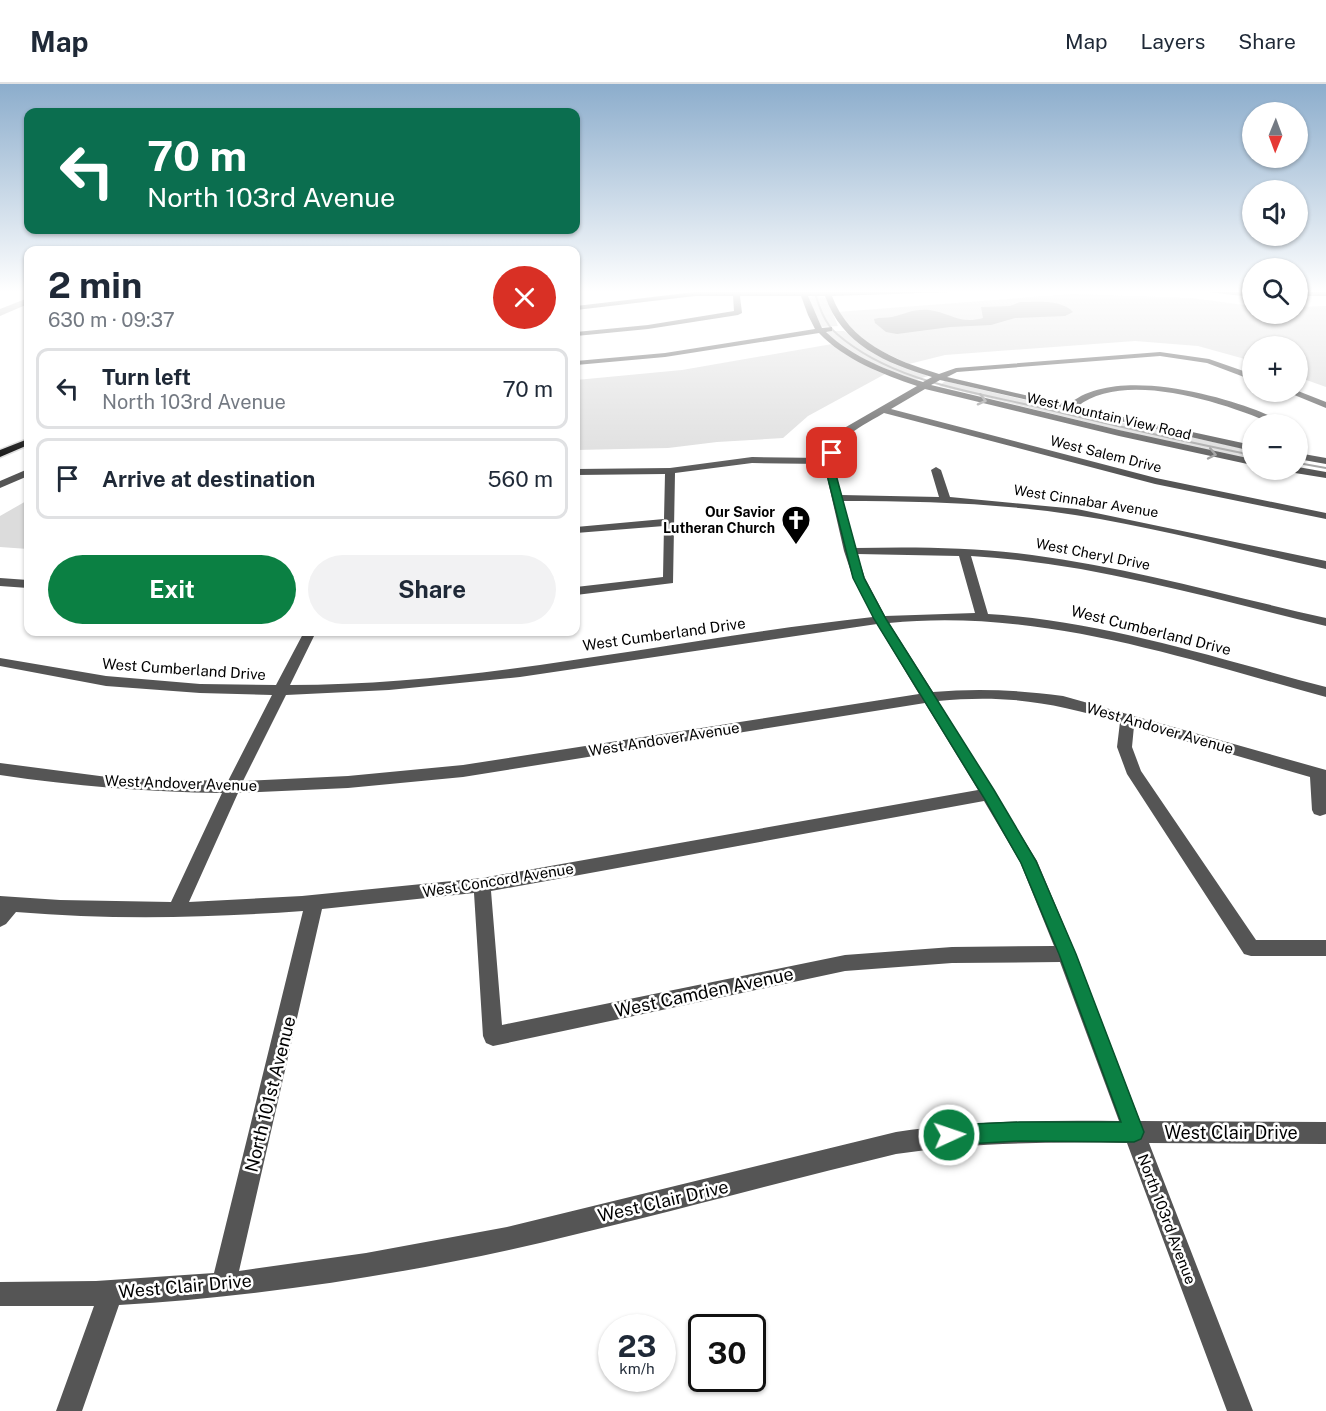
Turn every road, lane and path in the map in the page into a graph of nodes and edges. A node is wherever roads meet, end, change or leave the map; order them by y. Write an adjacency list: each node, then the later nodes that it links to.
1 (684, 352): 4 (street)
2 (850, 352): 6 (street)
3 (878, 352): 6 (street)
4 (580, 363)
5 (1242, 374): 6 (street)
6 (932, 381): 9 (street, West Mountain View Road); 10 (street); 18 (street, West Mountain View Road, one-way to 18)
7 (1308, 398): 8 (street)
8 (1326, 405)
9 (1070, 408): 11 (street); 14 (street, West Mountain View Road)
10 (881, 409): 19 (street); 30 (street, West Salem Drive)
11 (1255, 414)
12 (24, 437): 15 (main road)
13 (24, 444): 16 (main road)
14 (1242, 445)
15 (0, 446)
16 (0, 454)
17 (1308, 456): 20 (street)
18 (1242, 460)
19 (829, 461): 22 (street); 28 (street, North 103rd Avenue)
20 (1326, 461)
21 (936, 470): 29 (street)
22 (670, 471): 23 (street); 31 (street)
23 (580, 472)
24 (1308, 472): 26 (street)
25 (24, 474): 27 (street)
26 (1326, 475)
27 (0, 485)
28 (837, 498): 29 (street, West Cinnabar Avenue); 33 (street, North 103rd Avenue)
29 (945, 499): 35 (street, West Cinnabar Avenue)
30 (1326, 516)
31 (669, 522): 32 (street); 38 (street)
32 (580, 531)
33 (850, 551): 34 (street, West Cheryl Drive); 40 (street, North 103rd Avenue)
34 (964, 552): 39 (street); 41 (street, West Cheryl Drive)
35 (1326, 565)
36 (0, 582): 37 (street)
37 (24, 584)
38 (580, 591)
39 (983, 617): 40 (street, West Cumberland Drive); 45 (street, West Cumberland Drive)
40 (880, 619): 44 (street, West Cumberland Drive); 46 (street, North 103rd Avenue)
41 (1326, 622)
42 (308, 636): 44 (street)
43 (0, 662): 44 (street, West Cumberland Drive)
44 (280, 691): 50 (street)
45 (1326, 692)
46 (929, 697): 47 (street, West Andover Avenue); 50 (street, West Andover Avenue); 51 (street, North 103rd Avenue)
47 (1128, 718): 49 (street, West Andover Avenue); 58 (street)
48 (0, 769): 50 (street, West Andover Avenue)
49 (1322, 775): 52 (street, West Andover Avenue)
50 (233, 786): 56 (street)
51 (989, 794): 53 (street, West Concord Avenue); 59 (street, North 103rd Avenue)
52 (1320, 810)
53 (483, 885): 55 (street, West Concord Avenue); 59 (street, West Camden Avenue)
54 (6, 903): 56 (street, West Concord Avenue); 57 (street)
55 (314, 903): 56 (street, West Concord Avenue); 62 (street, North 101st Avenue)
56 (176, 910)
57 (0, 919)
58 (1326, 948)
59 (1067, 954): 60 (street, North 103rd Avenue)
60 (1134, 1132): 61 (street, West Clair Drive); 62 (street, West Clair Drive); 66 (street, North 103rd Avenue)
61 (1326, 1133)
62 (224, 1284): 63 (street, West Clair Drive)
63 (111, 1293): 64 (street, West Clair Drive); 65 (street)
64 (0, 1294)
65 (69, 1411)
66 (1240, 1411)

